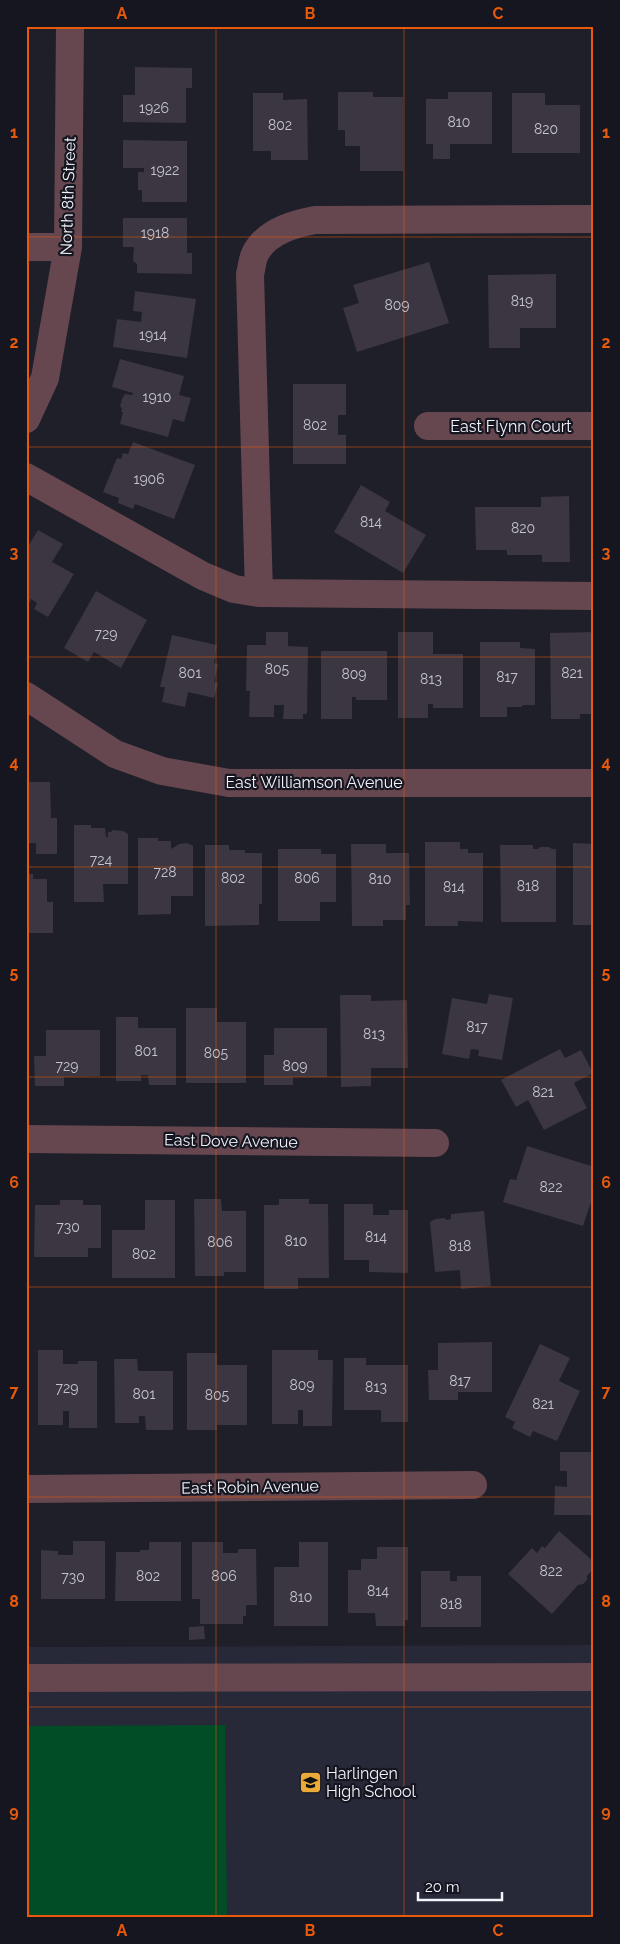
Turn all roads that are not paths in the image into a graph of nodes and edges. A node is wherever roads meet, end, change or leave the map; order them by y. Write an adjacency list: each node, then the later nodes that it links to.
1 (70, 26): 4 (street, North 8th Street)
2 (594, 220): 9 (street)
3 (26, 247): 4 (street)
4 (68, 247): 5 (street, North 8th Street)
5 (26, 419)
6 (428, 426): 7 (street, East Flynn Court)
7 (594, 426)
8 (26, 477): 9 (street)
9 (259, 593): 10 (street)
10 (594, 596)
11 (26, 696): 12 (street, East Williamson Avenue)
12 (594, 783)
13 (26, 1139): 14 (street, East Dove Avenue)
14 (435, 1143)
15 (473, 1485): 16 (street, East Robin Avenue)
16 (26, 1489)
17 (26, 1678): 18 (street)
18 (594, 1678)

